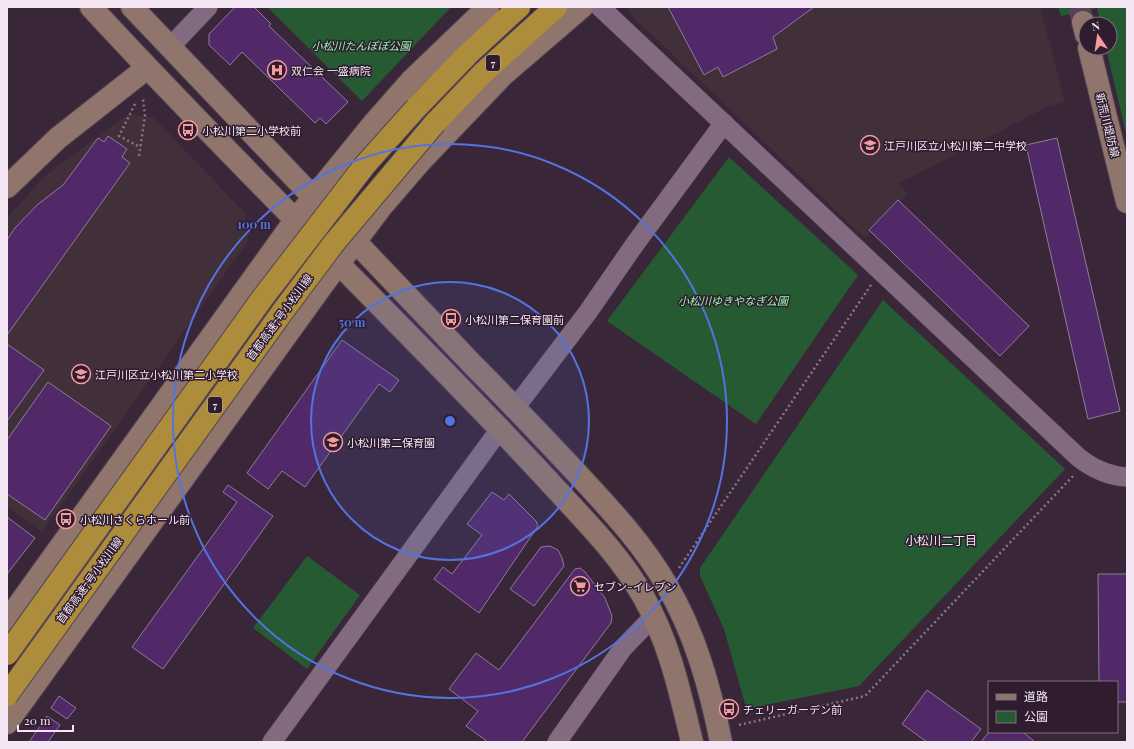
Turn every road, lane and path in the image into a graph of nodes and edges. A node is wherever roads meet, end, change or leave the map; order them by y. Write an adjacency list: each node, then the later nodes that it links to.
1 (91, 7): 11 (street)
2 (132, 7): 9 (street)
3 (208, 7): 9 (street)
4 (488, 7): 18 (street)
5 (519, 7): 31 (highway, 首都高速7号小松川線 / 7, bridge)
6 (556, 7): 32 (highway, 首都高速7号小松川線 / 7, bridge)
7 (582, 7): 21 (street)
8 (600, 7): 14 (street)
9 (170, 47): 18 (street)
10 (1091, 56): 19 (street, 新荒川堤防線)
11 (147, 68): 17 (street); 20 (street)
12 (143, 99): 15 (path)
13 (137, 102): 15 (path)
14 (724, 123): 24 (street); 27 (street)
15 (140, 147): 16 (path)
16 (139, 156)
17 (7, 187)
18 (313, 198): 20 (street); 21 (street)
19 (1127, 202)
20 (296, 219): 22 (street); 30 (street)
21 (355, 242): 22 (street); 24 (street)
22 (339, 263): 25 (street); 33 (street)
23 (875, 279): 28 (path)
24 (515, 408): 38 (street)
25 (500, 429): 29 (street); 35 (street)
26 (1077, 472): 34 (path)
27 (1127, 477)
28 (679, 568)
29 (654, 616): 36 (street); 37 (street)
30 (7, 621)
31 (7, 654)
32 (7, 695)
33 (7, 723)
34 (739, 725)
35 (272, 742)
36 (557, 742)
37 (692, 742)
38 (721, 742)

